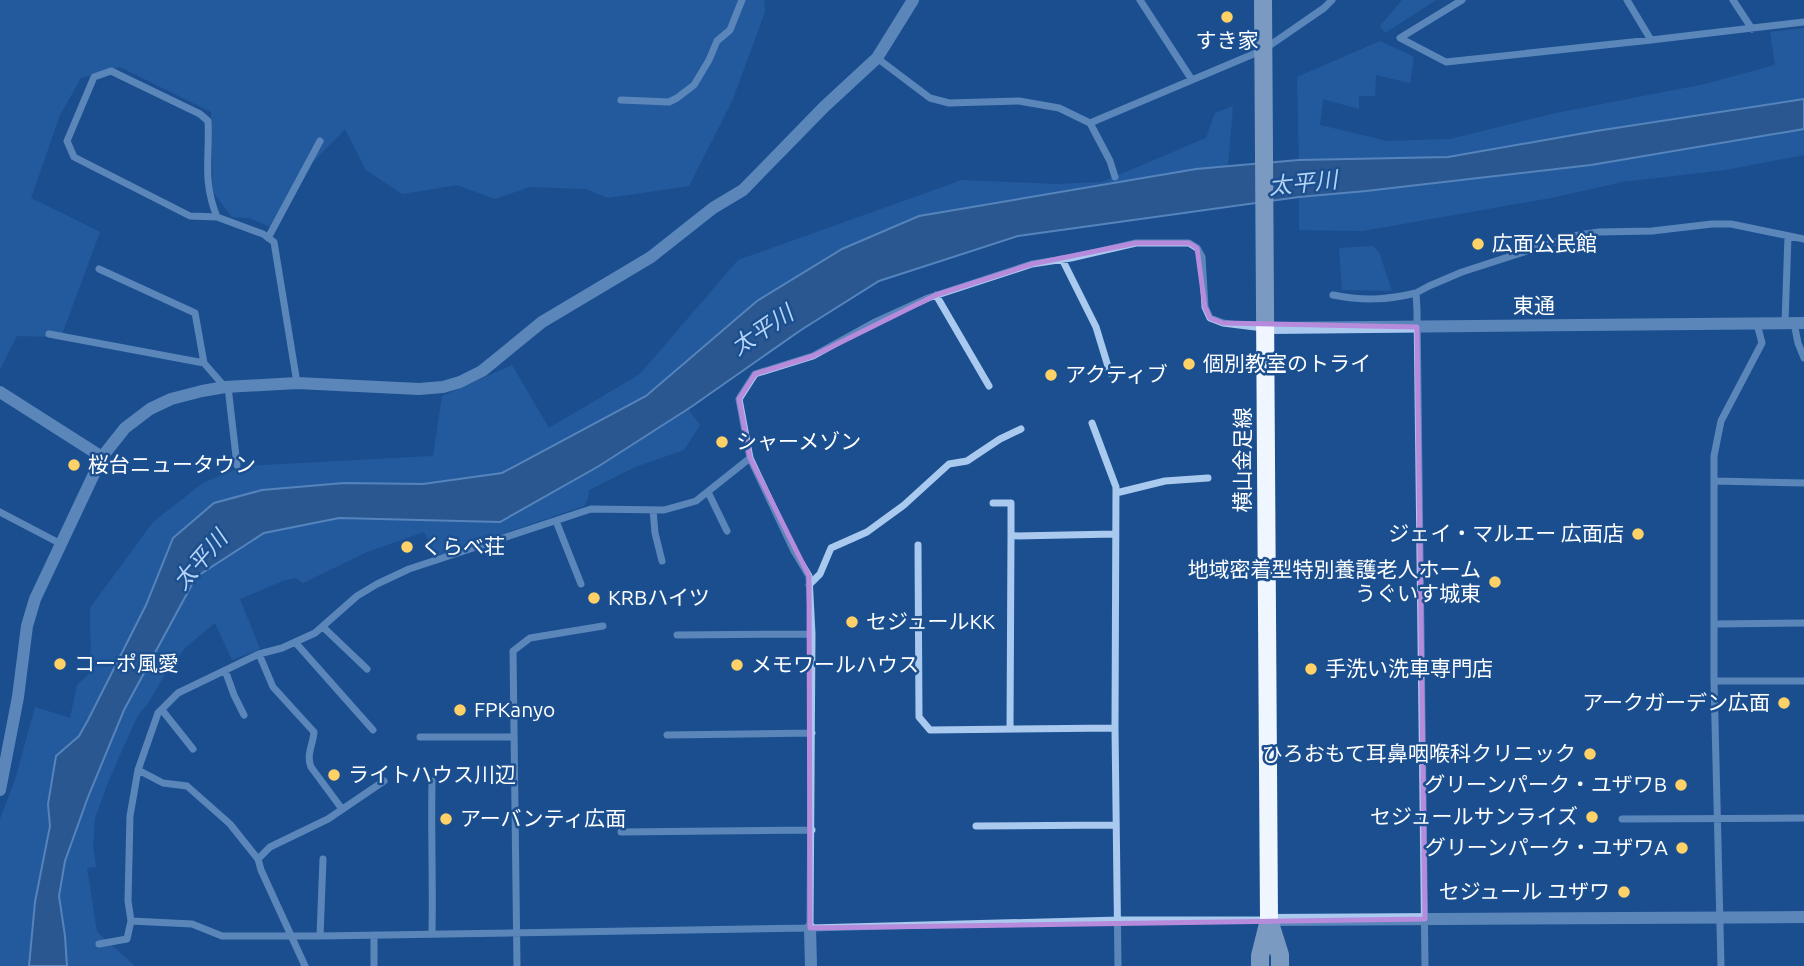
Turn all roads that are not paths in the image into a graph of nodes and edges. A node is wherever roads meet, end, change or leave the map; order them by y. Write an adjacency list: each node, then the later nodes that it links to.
1 (742, 0): 15 (street)
2 (913, 0): 13 (street)
3 (1140, 0): 14 (street)
4 (1263, 0): 12 (main road, 横山金足線)
5 (1332, 0): 12 (street)
6 (1462, 0): 11 (street)
7 (1627, 0): 11 (street)
8 (1733, 0): 10 (street)
9 (1804, 22): 10 (street)
10 (1752, 29): 11 (street)
11 (1651, 40)
12 (1263, 50): 14 (street); 31 (main road, 横山金足線)
13 (877, 58): 16 (street); 36 (street)
14 (1192, 80): 16 (street)
15 (621, 100)
16 (1090, 123): 18 (street)
17 (320, 141): 21 (street)
18 (1115, 177)
19 (217, 217): 19 (street); 21 (street)
20 (1788, 236): 22 (street); 25 (street); 28 (street)
21 (268, 238): 36 (street)
22 (1804, 239)
23 (1062, 259): 26 (street); 31 (street); 35 (street)
24 (100, 269): 34 (street)
25 (1416, 293): 27 (street); 30 (street)
26 (936, 295): 37 (street); 43 (street)
27 (1333, 295)
28 (1795, 323): 29 (street, 東通); 33 (street)
29 (1758, 324): 30 (street, 東通); 46 (street)
30 (1417, 327): 31 (street, 東通); 100 (street)
31 (1265, 328): 102 (main road, 横山金足線)
32 (48, 334): 34 (street)
33 (1804, 358)
34 (204, 363): 38 (street)
35 (1110, 373)
36 (297, 383): 38 (street)
37 (989, 386)
38 (226, 387): 42 (street); 44 (street)
39 (0, 391): 42 (street)
40 (1092, 423): 49 (street)
41 (1021, 429): 61 (street)
42 (102, 457): 57 (street)
43 (750, 458): 48 (street); 61 (street)
44 (237, 465)
45 (1208, 478): 49 (street)
46 (1714, 481): 47 (street); 63 (street)
47 (1804, 483)
48 (708, 492): 51 (street); 54 (street)
49 (1116, 493): 55 (street)
50 (993, 503): 56 (street)
51 (653, 510): 53 (street); 59 (street)
52 (0, 512): 57 (street)
53 (556, 521): 60 (street); 65 (street)
54 (727, 531)
55 (1115, 534): 56 (street); 76 (street)
56 (1011, 536): 77 (street)
57 (61, 544): 87 (street)
58 (918, 545): 77 (street)
59 (662, 561)
60 (581, 584)
61 (809, 585): 66 (street)
62 (1804, 623): 63 (street)
63 (1715, 624): 72 (street)
64 (603, 626): 82 (street)
65 (323, 627): 68 (street); 70 (street)
66 (812, 634): 67 (street); 79 (street)
67 (677, 635)
68 (295, 642): 69 (street); 78 (street)
69 (259, 654): 71 (street); 88 (street)
70 (367, 669)
71 (225, 670): 74 (street); 75 (street)
72 (1714, 681): 73 (street); 91 (street)
73 (1804, 681)
74 (162, 710): 83 (street); 84 (street)
75 (244, 715)
76 (1115, 728): 77 (street); 92 (street)
77 (1010, 729)
78 (373, 730)
79 (812, 733): 80 (street); 94 (street)
80 (667, 735)
81 (420, 737): 82 (street)
82 (513, 737): 105 (street)
83 (193, 749)
84 (138, 770): 96 (street); 103 (street)
85 (432, 781): 107 (street)
86 (384, 782): 88 (street)
87 (0, 790)
88 (342, 810): 96 (street)
89 (1804, 817): 91 (street)
90 (1622, 819): 91 (street)
91 (1718, 819): 99 (street)
92 (1116, 825): 93 (street); 101 (street)
93 (976, 826)
94 (811, 830): 95 (street); 104 (street)
95 (621, 832)
96 (258, 859): 108 (street)
97 (323, 859): 109 (street)
98 (1804, 917): 99 (street)
99 (1721, 918): 100 (street); 119 (street)
100 (1425, 919): 102 (street); 118 (street)
101 (1119, 920): 102 (street); 104 (street); 115 (street)
102 (1269, 920): 116 (main road, 横山金足線); 117 (main road, 横山金足線)
103 (131, 922): 108 (street); 110 (street)
104 (810, 928): 105 (street); 114 (street)
105 (516, 932): 107 (street); 113 (street)
106 (374, 934): 107 (street); 109 (street); 112 (street)
107 (432, 934)
108 (290, 936): 109 (street); 111 (street)
109 (320, 936)
110 (99, 944)
111 (305, 966)
112 (374, 966)
113 (517, 966)
114 (811, 966)
115 (1118, 966)
116 (1260, 966)
117 (1280, 966)
118 (1425, 966)
119 (1721, 966)

